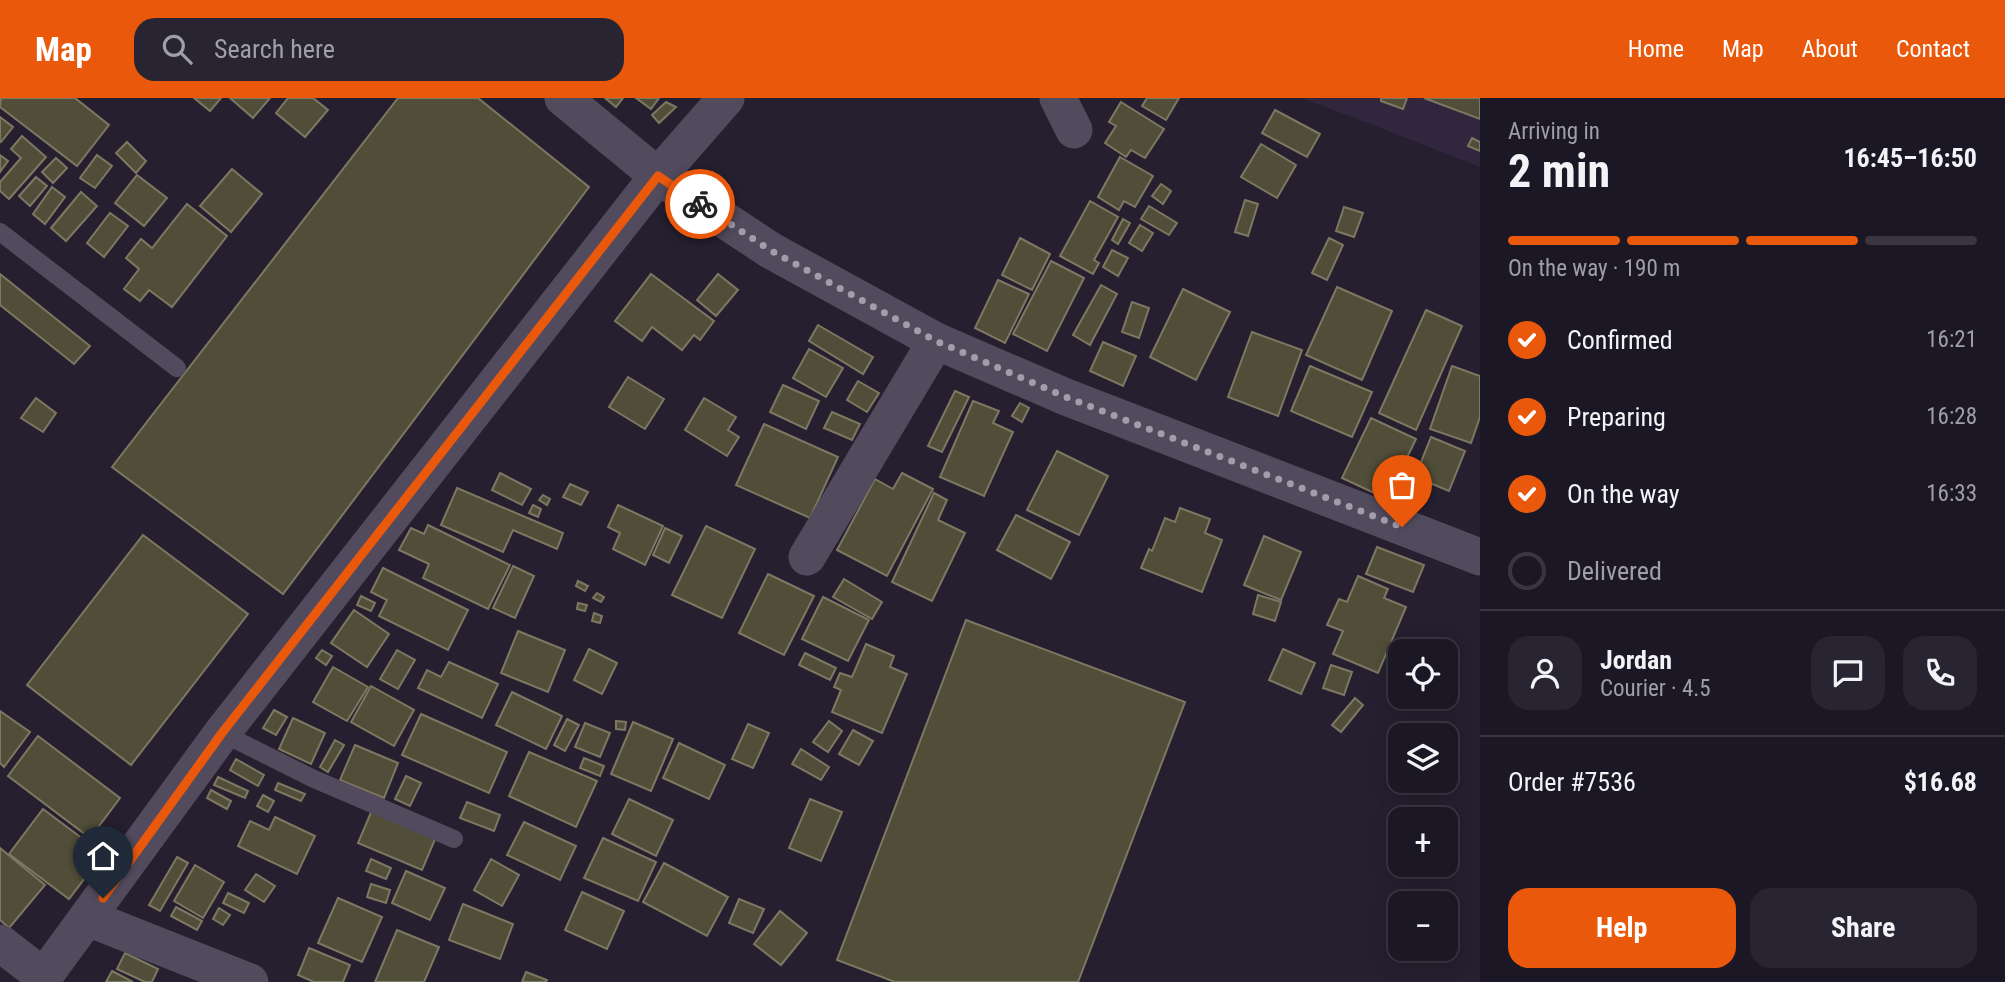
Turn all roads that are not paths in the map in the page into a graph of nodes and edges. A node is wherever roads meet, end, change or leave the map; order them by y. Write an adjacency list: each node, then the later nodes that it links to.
1 (563, 98): 3 (street)
2 (726, 98): 3 (street)
3 (658, 176): 5 (street); 9 (street)
4 (0, 232): 6 (lane)
5 (936, 341): 7 (street); 8 (street)
6 (177, 368)
7 (807, 557)
8 (1480, 557)
9 (222, 733): 10 (lane); 11 (street)
10 (454, 839)
11 (88, 918): 13 (street); 14 (street)
12 (0, 943): 13 (street)
13 (42, 979)
14 (250, 982)

